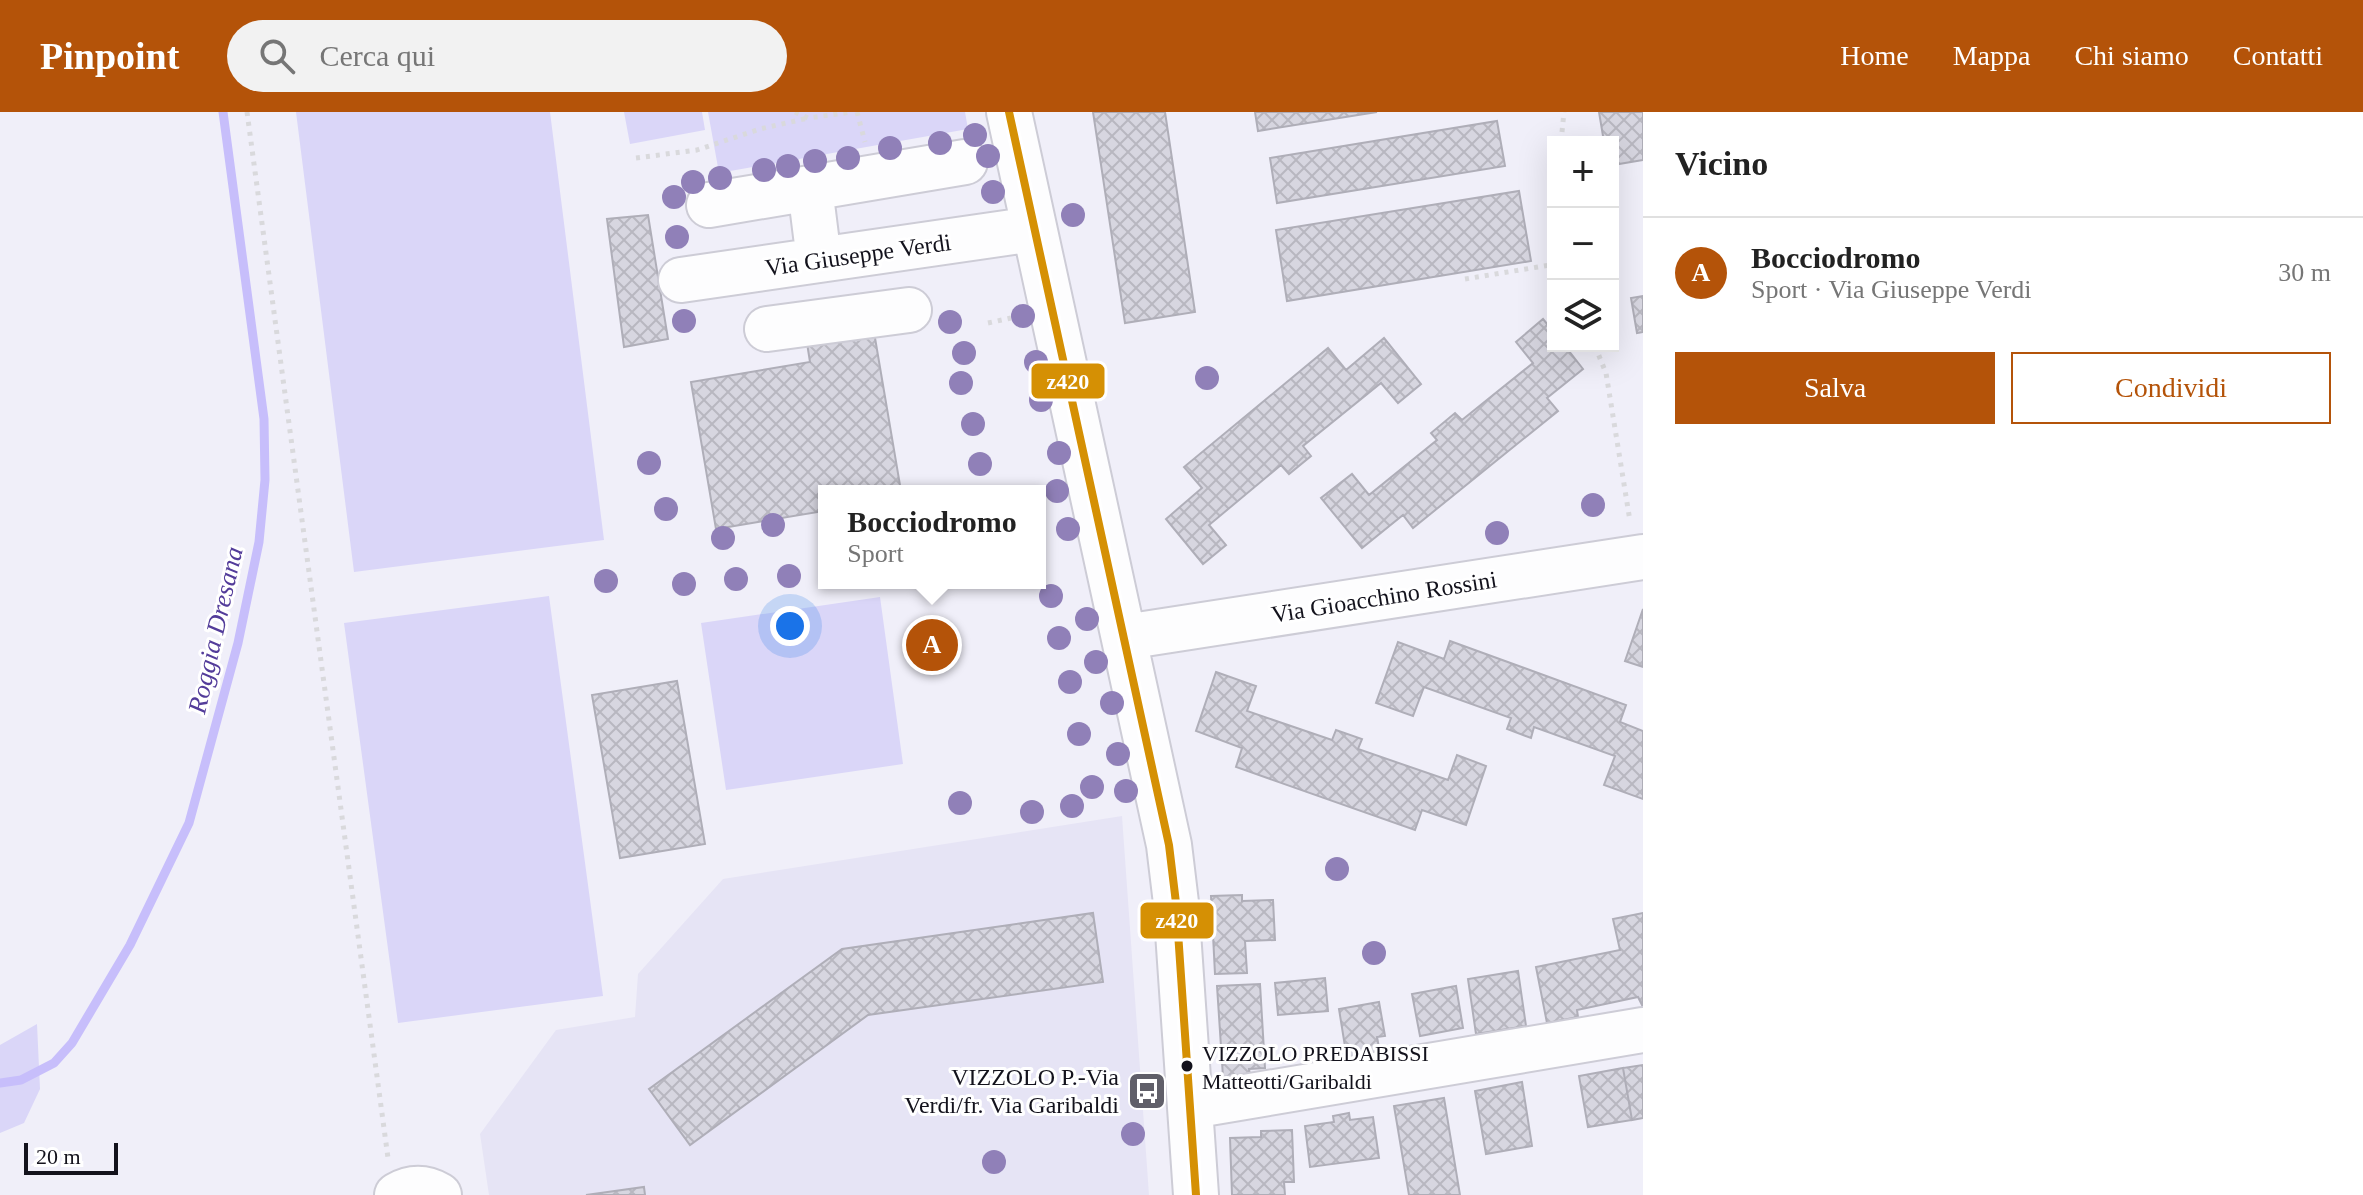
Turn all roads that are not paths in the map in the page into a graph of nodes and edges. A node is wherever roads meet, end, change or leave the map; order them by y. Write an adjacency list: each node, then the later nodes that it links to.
1 (1009, 112): 5 (street)
2 (965, 162): 3 (street)
3 (810, 188): 4 (street); 6 (street)
4 (709, 205)
5 (1034, 229): 6 (street, Via Giuseppe Verdi); 11 (street)
6 (819, 260): 7 (street, Via Giuseppe Verdi)
7 (681, 280)
8 (909, 310): 9 (street)
9 (767, 329)
10 (1637, 544): 11 (street, Via Gioacchino Rossini)
11 (1125, 637): 13 (street)
12 (1643, 1030): 13 (street)
13 (1191, 1106): 16 (street)
14 (393, 1179): 15 (street)
15 (439, 1195)
16 (1196, 1195)

